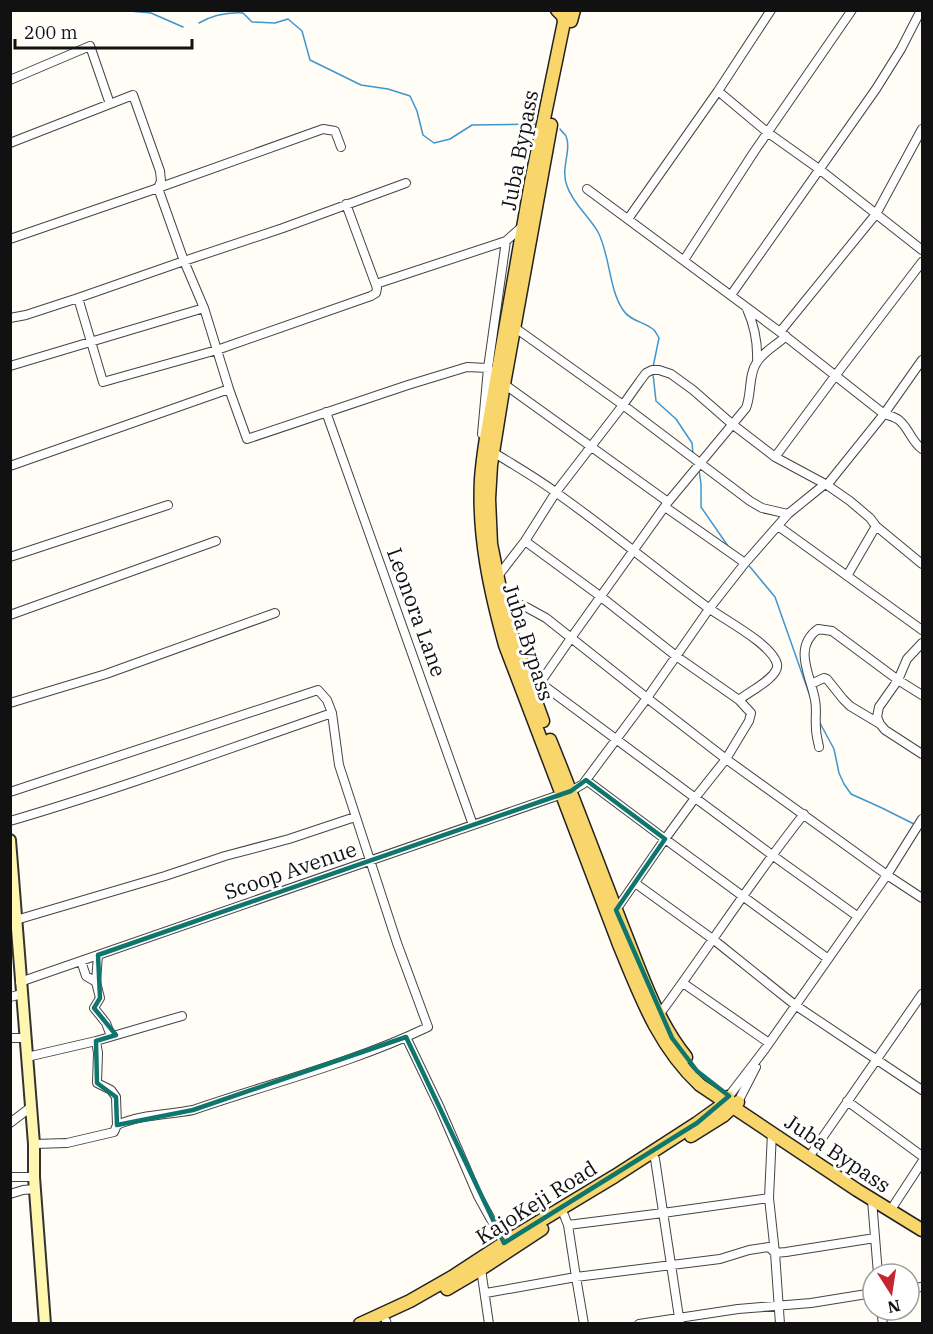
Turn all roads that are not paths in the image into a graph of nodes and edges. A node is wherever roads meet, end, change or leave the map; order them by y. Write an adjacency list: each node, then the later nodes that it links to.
1 (557, 10): 5 (main road)
2 (771, 10): 7 (street)
3 (852, 10): 10 (street)
4 (921, 10): 13 (street)
5 (569, 15): 20 (main road, Juba Bypass); 33 (main road, Juba Bypass)
6 (10, 80): 8 (street)
7 (718, 91): 10 (street); 19 (street)
8 (111, 104): 11 (street); 15 (street)
9 (922, 129): 18 (street)
10 (767, 132): 13 (street); 24 (street)
11 (10, 143)
12 (341, 147): 15 (street)
13 (819, 169): 18 (street); 28 (street)
14 (406, 183): 17 (street)
15 (158, 188): 21 (street); 25 (street)
16 (586, 189): 19 (street)
17 (346, 204): 25 (street); 27 (street)
18 (876, 214): 23 (street); 34 (street)
19 (628, 219): 24 (street)
20 (524, 225): 22 (street); 40 (main road, Juba Bypass)
21 (10, 239)
22 (506, 241): 27 (street); 40 (street)
23 (922, 250)
24 (684, 260): 28 (street)
25 (184, 261): 29 (street); 31 (street)
26 (922, 262): 41 (street)
27 (376, 284): 36 (street)
28 (731, 295): 30 (street)
29 (78, 298): 32 (street); 35 (street)
30 (746, 306): 34 (street); 38 (street)
31 (204, 308): 35 (street); 36 (street)
32 (10, 318)
33 (514, 327): 40 (main road, Juba Bypass); 43 (street)
34 (783, 334): 38 (street); 41 (street)
35 (92, 342): 36 (street); 39 (street)
36 (217, 350): 42 (street)
37 (922, 360): 45 (street, Scoop Avenue)
38 (757, 362): 46 (street)
39 (10, 366)
40 (496, 376): 44 (street); 47 (street); 48 (main road, Juba Bypass)
41 (835, 376): 45 (street); 50 (street)
42 (229, 388): 44 (street); 52 (street)
43 (623, 405): 46 (street); 47 (street); 51 (street)
44 (326, 412): 98 (street, Leonora Lane)
45 (884, 414): 49 (street); 53 (street, Scoop Avenue)
46 (732, 424): 50 (street); 51 (street)
47 (591, 448): 54 (street); 56 (street)
48 (489, 449): 54 (street); 66 (main road, Juba Bypass); 92 (main road, Juba Bypass)
49 (922, 449)
50 (775, 457): 53 (street)
51 (700, 463): 56 (street); 57 (street)
52 (10, 466)
53 (826, 484): 57 (street, Scoop Avenue); 59 (street)
54 (556, 492): 61 (street); 62 (street)
55 (168, 505): 63 (street)
56 (667, 505): 62 (street); 64 (street)
57 (788, 514): 58 (street, Scoop Avenue)
58 (778, 526): 64 (street, Scoop Avenue); 67 (street)
59 (876, 526): 65 (street); 67 (street)
60 (216, 541): 72 (street)
61 (525, 541): 66 (street); 68 (street)
62 (633, 550): 68 (street); 70 (street)
63 (10, 557)
64 (745, 563): 70 (street, Scoop Avenue)
65 (922, 564)
66 (498, 576): 69 (main road, Juba Bypass)
67 (847, 576): 73 (street)
68 (600, 596): 74 (street); 76 (street)
69 (503, 603): 74 (street); 79 (main road, Juba Bypass)
70 (709, 609): 76 (street, Scoop Avenue); 82 (street)
71 (275, 613): 83 (street)
72 (10, 615)
73 (922, 630)
74 (571, 638): 79 (street); 81 (street)
75 (922, 642): 77 (street)
76 (676, 656): 81 (street, Scoop Avenue); 82 (street)
77 (898, 680): 78 (street); 80 (street); 85 (street)
78 (811, 684): 85 (street); 87 (street)
79 (536, 687): 86 (street); 92 (main road, Juba Bypass)
80 (922, 695)
81 (647, 698): 86 (street, Scoop Avenue); 89 (street)
82 (739, 700): 89 (street)
83 (10, 703)
84 (332, 712): 91 (street); 95 (street); 97 (street)
85 (880, 724): 88 (street)
86 (617, 739): 90 (street, Scoop Avenue); 93 (street)
87 (819, 747)
88 (922, 754)
89 (726, 759): 93 (street); 94 (street)
90 (586, 780): 92 (street, Scoop Avenue); 99 (street)
91 (10, 792)
92 (566, 792): 98 (street, Scoop Avenue); 108 (main road, Juba Bypass); 134 (main road, Juba Bypass)
93 (695, 798): 99 (street); 101 (street)
94 (804, 814): 101 (street); 104 (street)
95 (355, 817): 103 (street); 109 (street)
96 (922, 819): 104 (street)
97 (10, 821)
98 (473, 825): 103 (street, Scoop Avenue)
99 (665, 839): 105 (street); 106 (street)
100 (10, 840): 102 (main road)
101 (772, 855): 106 (street); 110 (street)
102 (11, 860): 109 (main road)
103 (369, 862): 113 (street, Scoop Avenue); 125 (street)
104 (887, 875): 107 (street); 110 (street)
105 (635, 883): 108 (street); 111 (street)
106 (743, 897): 111 (street); 114 (street)
107 (922, 898)
108 (616, 910): 122 (main road, Juba Bypass)
109 (14, 915): 112 (main road)
110 (857, 916): 114 (street)
111 (714, 940): 118 (street); 121 (street)
112 (14, 950): 116 (main road)
113 (98, 955): 115 (street, Scoop Avenue); 117 (street)
114 (827, 958): 121 (street)
115 (81, 961): 116 (street, Scoop Avenue); 117 (street)
116 (20, 982): 120 (main road)
117 (96, 982): 124 (street)
118 (683, 983): 122 (street); 129 (street)
119 (922, 994): 131 (street)
120 (16, 996): 127 (main road)
121 (795, 1005): 129 (street); 131 (street)
122 (659, 1015): 134 (main road, Juba Bypass)
123 (182, 1016): 124 (street)
124 (111, 1036): 128 (street)
125 (406, 1037): 137 (street); 156 (street)
126 (10, 1038): 127 (street)
127 (26, 1038): 130 (main road)
128 (96, 1041): 130 (street); 137 (street)
129 (767, 1046): 134 (street)
130 (27, 1057): 135 (main road)
131 (877, 1059): 132 (street); 133 (street)
132 (922, 1090)
133 (847, 1101): 140 (street); 141 (street)
134 (731, 1102): 138 (main road, Juba Bypass); 140 (main road, Juba Bypass); 142 (main road, KajoKeji Road); 156 (main road, KajoKeji Road)
135 (31, 1107): 136 (street); 139 (main road)
136 (10, 1123)
137 (117, 1125): 139 (street)
138 (772, 1132): 140 (main road, Juba Bypass); 148 (street)
139 (33, 1144): 145 (main road)
140 (811, 1154): 149 (main road, Juba Bypass); 150 (main road, Juba Bypass)
141 (922, 1156)
142 (655, 1159): 151 (street); 152 (main road, KajoKeji Road)
143 (922, 1162): 150 (street)
144 (10, 1177): 145 (street)
145 (34, 1177): 146 (main road)
146 (35, 1189): 147 (street); 167 (main road)
147 (10, 1194)
148 (769, 1198): 151 (street); 157 (street)
149 (872, 1200): 150 (main road, Juba Bypass); 155 (street)
150 (892, 1208): 153 (main road, Juba Bypass); 154 (main road, Juba Bypass)
151 (663, 1213): 152 (street); 159 (street)
152 (566, 1220): 160 (main road, KajoKeji Road); 161 (street)
153 (922, 1221)
154 (922, 1230)
155 (875, 1238): 157 (street); 158 (street)
156 (504, 1243): 168 (main road, KajoKeji Road)
157 (775, 1253): 159 (street); 164 (street)
158 (877, 1262)
159 (671, 1266): 161 (street); 165 (street)
160 (481, 1269): 162 (street); 166 (main road, KajoKeji Road)
161 (576, 1277): 162 (street); 170 (street)
162 (486, 1293): 169 (street)
163 (861, 1295): 164 (street)
164 (779, 1306): 165 (street); 172 (street)
165 (680, 1321): 171 (street)
166 (384, 1322)
167 (45, 1323)
168 (360, 1323)
169 (489, 1323)
170 (585, 1323)
171 (639, 1323)
172 (780, 1323)

